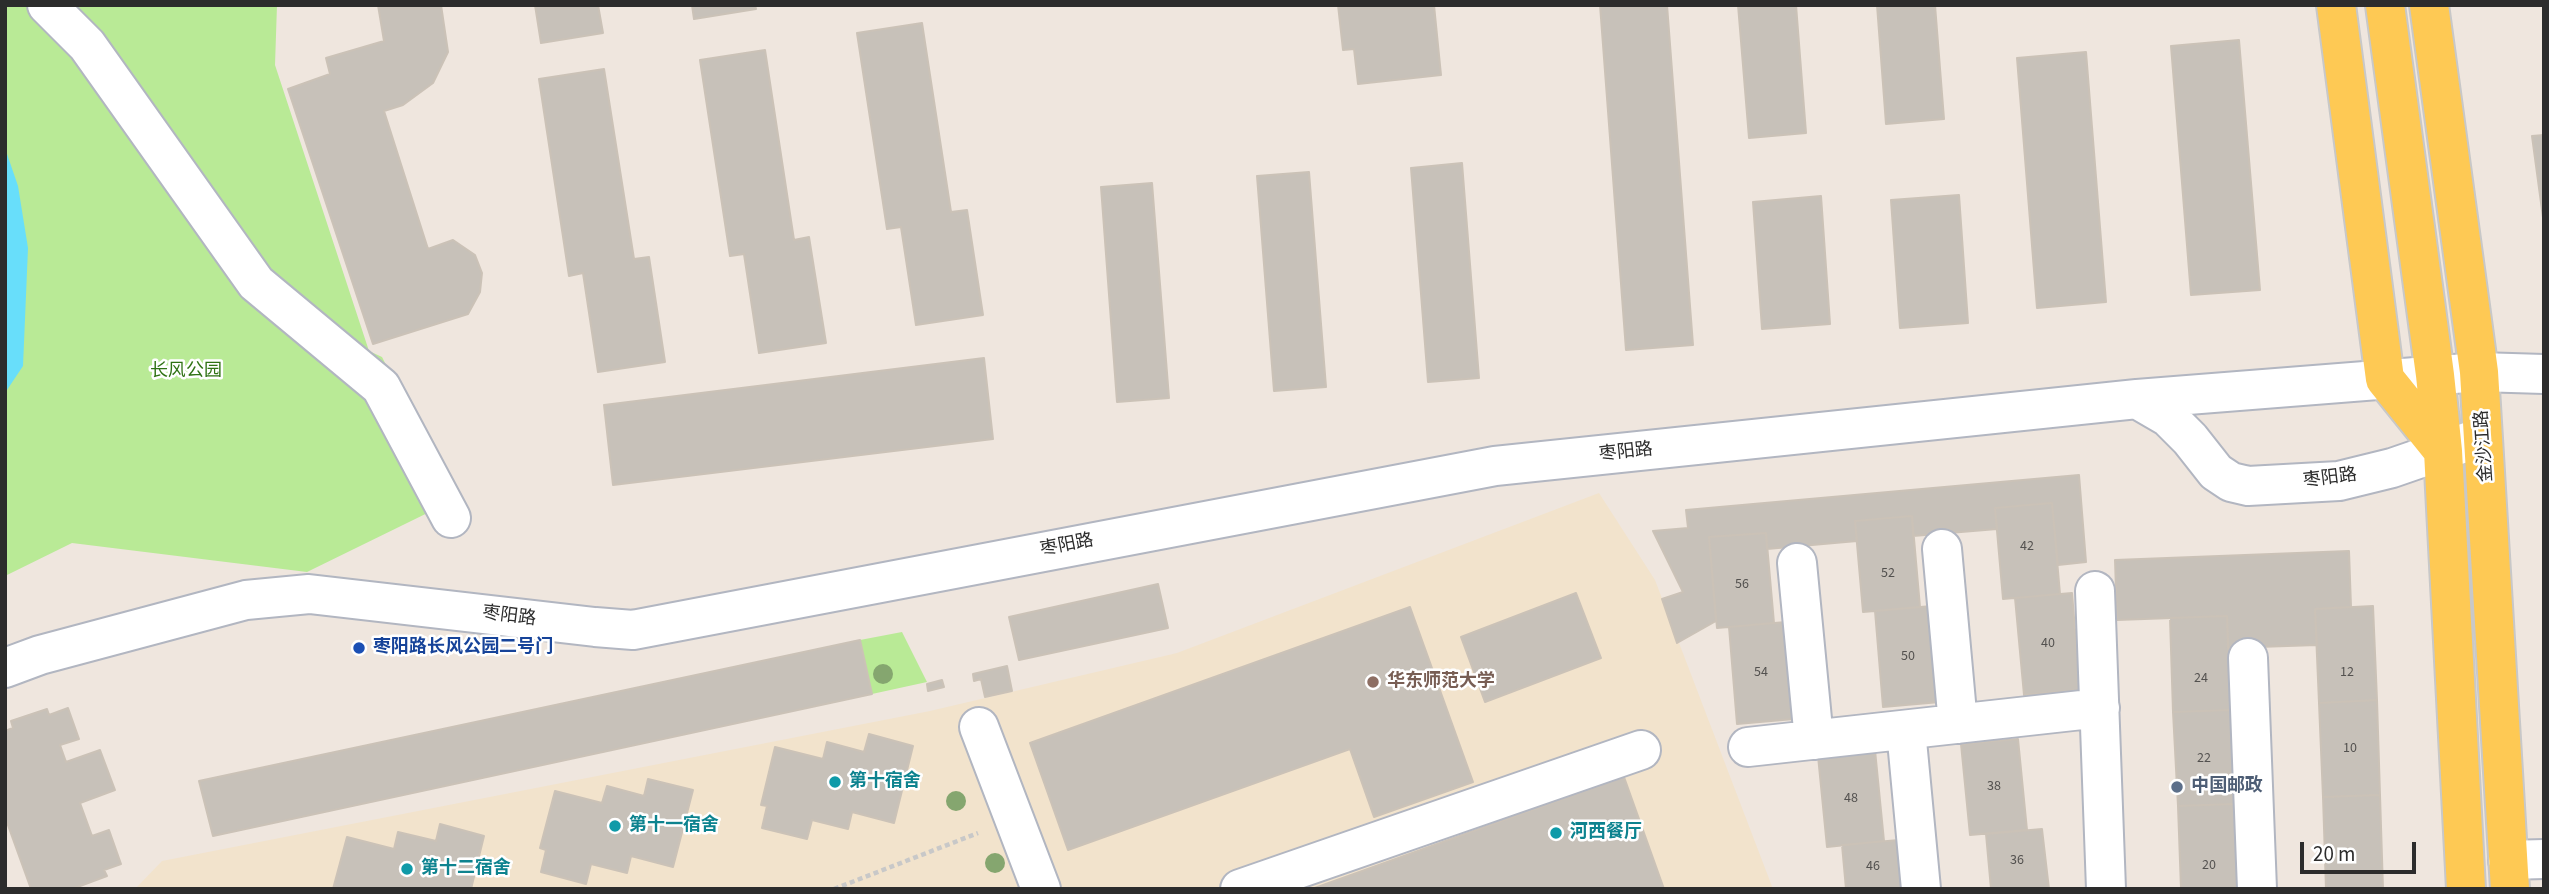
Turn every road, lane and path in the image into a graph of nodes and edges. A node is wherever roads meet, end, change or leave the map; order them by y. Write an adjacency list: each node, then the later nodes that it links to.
1 (47, 5): 11 (street)
2 (2336, 5): 7 (main road)
3 (2385, 5): 6 (main road)
4 (2429, 5): 5 (main road, 金沙江路)
5 (2510, 373): 6 (street, 枣阳路); 9 (main road, 金沙江路)
6 (2435, 375): 7 (street, 枣阳路); 10 (main road)
7 (2385, 379): 8 (street, 枣阳路); 10 (main road)
8 (2137, 399): 10 (street, 枣阳路); 17 (street, 枣阳路)
9 (2485, 435): 10 (street, 枣阳路); 26 (main road, 金沙江路)
10 (2443, 451): 33 (main road)
11 (451, 518)
12 (1942, 549): 19 (street)
13 (1810, 562): 22 (street)
14 (2095, 591): 18 (street)
15 (1973, 595): 19 (street)
16 (2248, 658): 32 (street)
17 (5, 668)
18 (2100, 709): 19 (street); 31 (street)
19 (1972, 723): 21 (street)
20 (979, 727): 25 (street)
21 (1906, 730): 22 (street); 30 (street)
22 (1826, 739): 23 (street)
23 (1748, 747)
24 (1641, 750): 29 (street)
25 (1015, 819): 27 (path); 28 (street)
26 (2521, 869)
27 (834, 889)
28 (1041, 889)
29 (1240, 889)
30 (1921, 889)
31 (2106, 889)
32 (2257, 889)
33 (2466, 889)

